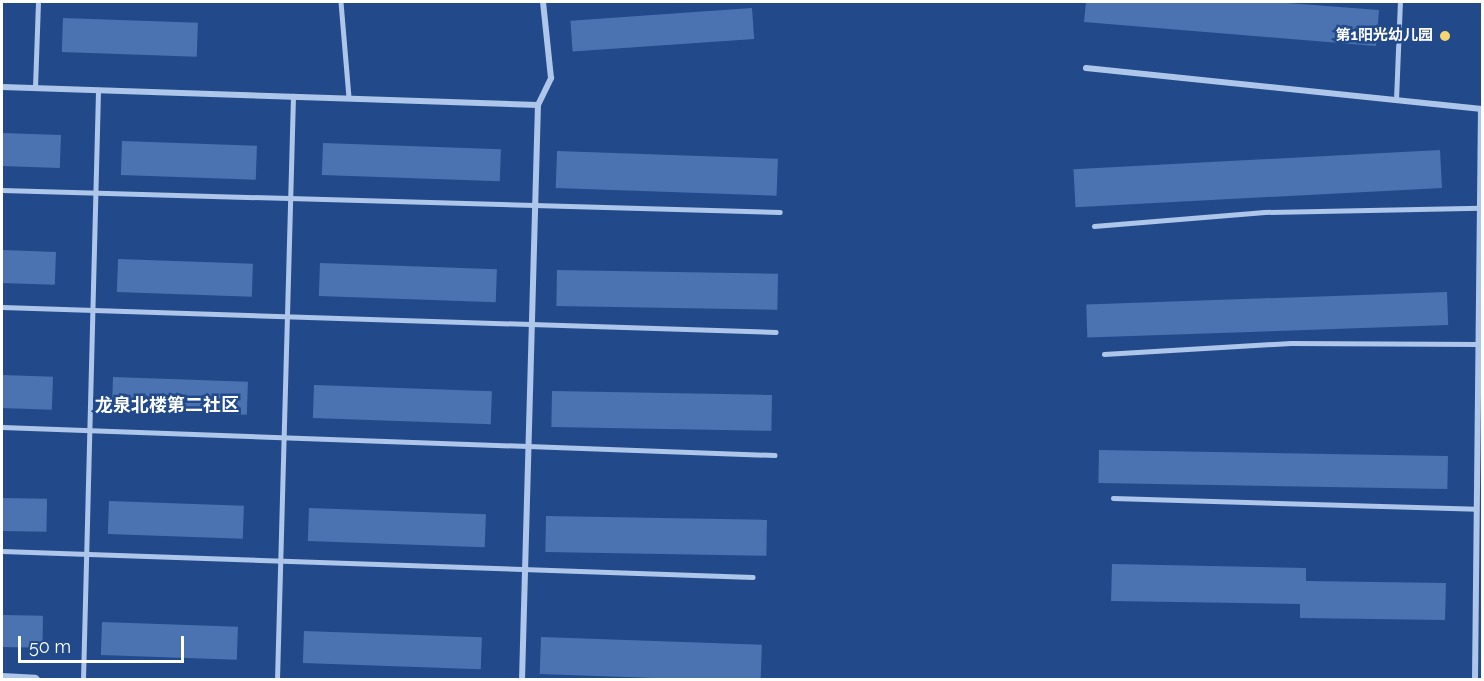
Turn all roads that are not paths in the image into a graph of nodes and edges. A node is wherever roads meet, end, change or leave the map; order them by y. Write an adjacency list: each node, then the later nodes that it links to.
1 (38, 2): 7 (lane)
2 (341, 2): 10 (lane)
3 (543, 2): 12 (street)
4 (1400, 2): 11 (lane)
5 (1086, 69): 11 (street)
6 (2, 87): 7 (street)
7 (35, 88): 8 (street)
8 (98, 90): 9 (street); 15 (lane)
9 (293, 96): 10 (street); 16 (lane)
10 (349, 98): 12 (street)
11 (1396, 100): 13 (street)
12 (538, 105): 17 (street)
13 (1482, 109): 18 (street)
14 (2, 190): 15 (lane)
15 (95, 192): 16 (lane); 22 (lane)
16 (291, 198): 17 (lane); 23 (lane)
17 (535, 205): 19 (lane); 24 (street)
18 (1480, 208): 20 (lane); 26 (street)
19 (780, 212)
20 (1094, 226)
21 (2, 307): 22 (lane)
22 (92, 310): 23 (lane); 29 (lane)
23 (287, 316): 24 (lane); 30 (lane)
24 (532, 324): 25 (lane); 31 (street)
25 (776, 332)
26 (1478, 344): 27 (lane); 34 (street)
27 (1104, 354)
28 (2, 427): 29 (lane)
29 (89, 430): 30 (lane); 36 (lane)
30 (284, 437): 31 (lane); 37 (lane)
31 (528, 446): 32 (lane); 38 (street)
32 (774, 455)
33 (1113, 498): 34 (lane)
34 (1476, 509): 45 (street)
35 (2, 551): 36 (lane)
36 (86, 554): 37 (lane); 42 (lane)
37 (280, 561): 38 (lane); 43 (lane)
38 (525, 568): 39 (lane); 44 (street)
39 (753, 577)
40 (2, 678): 41 (street)
41 (36, 680)
42 (83, 680)
43 (278, 680)
44 (522, 680)
45 (1475, 680)

